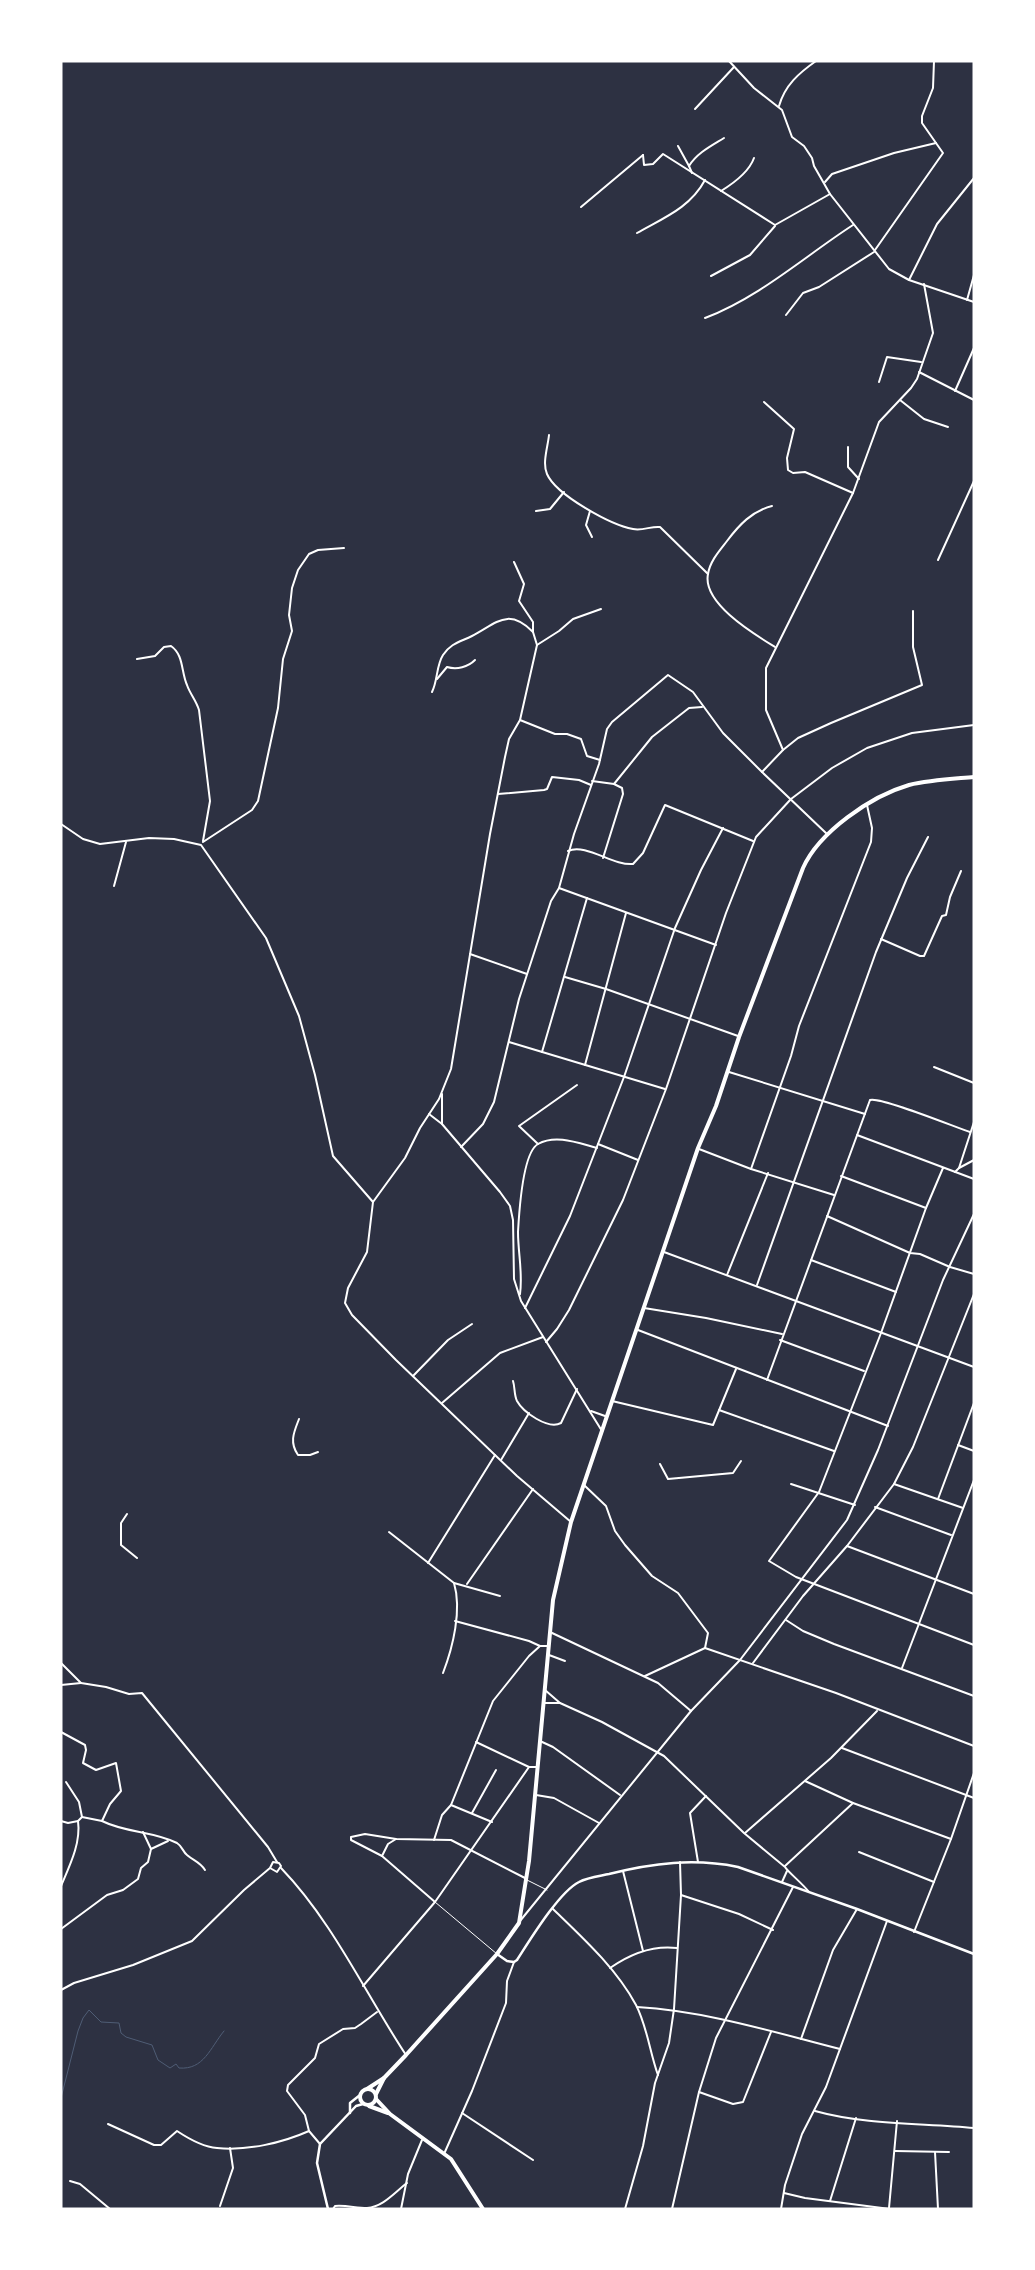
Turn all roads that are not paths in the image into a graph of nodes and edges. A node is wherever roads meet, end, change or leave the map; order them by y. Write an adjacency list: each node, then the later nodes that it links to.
1 (729, 61): 4 (street)
2 (816, 61): 5 (street)
3 (934, 61): 8 (street)
4 (734, 67): 5 (street); 6 (street)
5 (779, 106): 15 (street)
6 (695, 109)
7 (724, 138): 11 (street)
8 (936, 142): 15 (street); 22 (street)
9 (678, 146): 11 (street)
10 (754, 158): 16 (street)
11 (689, 166): 12 (street)
12 (692, 173): 14 (street); 18 (street)
13 (974, 178): 25 (street)
14 (705, 180): 16 (street); 21 (street)
15 (825, 182): 17 (street)
16 (721, 191): 19 (street)
17 (830, 194): 19 (street); 20 (street)
18 (581, 207)
19 (775, 225): 24 (street)
20 (853, 225): 22 (street); 30 (street)
21 (637, 232)
22 (874, 252): 25 (street); 29 (street)
23 (974, 275): 27 (street)
24 (711, 276)
25 (909, 280): 26 (street)
26 (924, 284): 27 (street); 32 (street)
27 (967, 300): 28 (street)
28 (974, 302)
29 (786, 315)
30 (705, 318)
31 (974, 348): 35 (street)
32 (921, 362): 33 (street); 34 (street)
33 (919, 372): 35 (street); 36 (street)
34 (879, 382)
35 (955, 392): 37 (street)
36 (900, 400): 39 (street); 42 (street)
37 (974, 400)
38 (764, 402): 46 (street)
39 (948, 427)
40 (549, 435): 45 (street)
41 (848, 447): 42 (street)
42 (860, 479): 46 (street)
43 (974, 481): 44 (street)
44 (970, 490): 47 (street); 53 (street)
45 (564, 492): 49 (street); 50 (street)
46 (853, 493): 60 (street)
47 (974, 494)
48 (772, 506): 55 (street)
49 (590, 510): 51 (street); 55 (street)
50 (536, 511)
51 (592, 536)
52 (344, 548): 83 (street)
53 (938, 560)
54 (514, 562): 58 (street)
55 (708, 574): 60 (street)
56 (601, 609): 59 (street)
57 (914, 611): 68 (street)
58 (533, 632): 59 (street); 63 (street)
59 (537, 645): 66 (street)
60 (776, 647): 68 (street)
61 (137, 659): 83 (street)
62 (475, 660): 63 (street)
63 (437, 679): 64 (street)
64 (432, 692)
65 (703, 707): 69 (street); 70 (street); 73 (street)
66 (520, 720): 69 (street); 74 (street)
67 (974, 725): 75 (street)
68 (783, 750): 70 (street)
69 (600, 760): 72 (street)
70 (762, 772): 75 (street)
71 (974, 778): 76 (highway)
72 (591, 783): 73 (street); 74 (street); 84 (street)
73 (614, 784): 85 (street)
74 (498, 794): 94 (street)
75 (791, 799): 79 (street); 81 (street)
76 (867, 805): 79 (highway); 109 (street)
77 (61, 824): 82 (street)
78 (723, 828): 81 (street); 85 (street); 91 (street)
79 (827, 834): 100 (highway)
80 (928, 837): 92 (street)
81 (753, 841): 93 (street)
82 (126, 842): 83 (street); 87 (street)
83 (202, 844): 135 (street)
84 (568, 851): 85 (street); 88 (street)
85 (603, 858)
86 (962, 872): 92 (street)
87 (114, 886)
88 (559, 888): 89 (street); 95 (street)
89 (587, 898): 90 (street); 96 (street)
90 (626, 913): 91 (street); 97 (street)
91 (675, 928): 93 (street); 98 (street)
92 (881, 939): 112 (street)
93 (716, 945): 99 (street)
94 (470, 954): 95 (street); 111 (street)
95 (527, 974): 101 (street)
96 (565, 977): 97 (street); 102 (street)
97 (606, 989): 98 (street); 103 (street)
98 (648, 1005): 99 (street); 106 (street)
99 (690, 1021): 100 (street); 110 (street)
100 (739, 1037): 105 (highway)
101 (509, 1042): 102 (street); 121 (street)
102 (542, 1052): 103 (street)
103 (585, 1065): 106 (street)
104 (934, 1067): 107 (street)
105 (729, 1071): 109 (street); 123 (highway)
106 (624, 1077): 110 (street); 120 (street)
107 (974, 1083)
108 (577, 1085): 119 (street)
109 (780, 1087): 112 (street); 128 (street)
110 (666, 1089): 124 (street)
111 (442, 1094): 113 (street); 116 (street)
112 (823, 1100): 114 (street); 133 (street)
113 (429, 1114): 116 (street); 135 (street)
114 (865, 1114): 117 (street); 118 (street)
115 (974, 1122): 117 (street)
116 (442, 1124): 121 (street)
117 (970, 1132): 127 (street)
118 (858, 1135): 126 (street); 131 (street)
119 (538, 1144): 122 (street); 140 (street)
120 (598, 1144): 122 (street); 124 (street)
121 (461, 1147): 139 (street)
122 (597, 1148): 152 (street)
123 (698, 1148): 128 (street); 141 (highway)
124 (638, 1160): 160 (street)
125 (974, 1160): 127 (street)
126 (943, 1168): 129 (street); 136 (street)
127 (960, 1168): 129 (street)
128 (752, 1169): 130 (street)
129 (955, 1172): 132 (street)
130 (768, 1173): 133 (street); 146 (street)
131 (841, 1176): 134 (street); 136 (street)
132 (974, 1179)
133 (794, 1182): 134 (street); 147 (street)
134 (834, 1195): 138 (street)
135 (373, 1202): 166 (street)
136 (926, 1208): 142 (street)
137 (974, 1214): 144 (street)
138 (827, 1216): 142 (street); 143 (street)
139 (513, 1220): 140 (street); 150 (street)
140 (520, 1220): 150 (street)
141 (664, 1252): 146 (street); 153 (highway)
142 (910, 1252): 144 (street); 148 (street)
143 (811, 1260): 148 (street); 151 (street)
144 (950, 1267): 145 (street); 161 (street)
145 (974, 1274)
146 (727, 1275): 147 (street)
147 (757, 1285): 151 (street)
148 (896, 1292): 156 (street)
149 (974, 1294): 162 (street)
150 (519, 1296): 152 (street)
151 (796, 1301): 156 (street); 157 (street)
152 (524, 1308): 158 (street)
153 (644, 1308): 155 (highway); 157 (street)
154 (472, 1324): 166 (street)
155 (637, 1329): 164 (street); 170 (highway)
156 (881, 1333): 161 (street); 165 (street)
157 (782, 1334): 159 (street)
158 (543, 1337): 160 (street); 171 (street)
159 (780, 1340): 165 (street); 167 (street)
160 (546, 1342): 169 (street)
161 (918, 1345): 162 (street); 180 (street)
162 (948, 1357): 163 (street); 192 (street)
163 (974, 1367)
164 (736, 1369): 167 (street); 174 (street)
165 (864, 1370): 176 (street)
166 (413, 1376): 171 (street)
167 (767, 1380): 176 (street)
168 (513, 1381): 177 (street)
169 (577, 1388): 175 (street); 177 (street)
170 (612, 1401): 174 (street); 178 (highway)
171 (442, 1403): 186 (street)
172 (974, 1403): 173 (street)
173 (973, 1408): 182 (street)
174 (720, 1410): 183 (street)
175 (591, 1411): 178 (street); 181 (street)
176 (849, 1411): 180 (street); 183 (street)
177 (529, 1413): 187 (street)
178 (608, 1417): 181 (highway)
179 (299, 1419): 185 (street)
180 (888, 1426): 197 (street)
181 (602, 1432): 193 (highway)
182 (958, 1445): 184 (street); 196 (street)
183 (834, 1451): 195 (street)
184 (974, 1451)
185 (318, 1452)
186 (495, 1455): 187 (street); 206 (street)
187 (501, 1461): 194 (street)
188 (741, 1461): 189 (street)
189 (660, 1464)
190 (974, 1480): 199 (street)
191 (791, 1484): 195 (street)
192 (894, 1484): 196 (street); 198 (street)
193 (584, 1485): 201 (highway); 221 (street)
194 (533, 1489): 201 (street); 211 (street)
195 (818, 1492): 197 (street); 207 (street)
196 (938, 1499): 199 (street)
197 (855, 1506): 207 (street)
198 (875, 1507): 203 (street); 204 (street)
199 (962, 1508): 203 (street)
200 (127, 1514): 205 (street)
201 (571, 1522): 217 (highway)
202 (389, 1532): 206 (street)
203 (951, 1536): 208 (street)
204 (847, 1546): 208 (street); 210 (street)
205 (137, 1558)
206 (428, 1563): 209 (street)
207 (804, 1579): 210 (street); 223 (street)
208 (935, 1580): 212 (street); 216 (street)
209 (454, 1583): 211 (street); 215 (street)
210 (814, 1583): 214 (street); 216 (street)
211 (466, 1585): 213 (street)
212 (974, 1593)
213 (500, 1596)
214 (786, 1620): 226 (street); 227 (street)
215 (455, 1621): 219 (street); 228 (street)
216 (919, 1625): 218 (street); 227 (street)
217 (549, 1632): 220 (highway); 229 (street)
218 (974, 1644)
219 (540, 1646): 220 (street); 240 (street)
220 (550, 1646): 222 (highway)
221 (705, 1648): 223 (street); 229 (street)
222 (549, 1655): 224 (street); 232 (highway)
223 (740, 1660): 226 (street); 236 (street)
224 (565, 1661)
225 (61, 1663): 230 (street)
226 (753, 1663): 237 (street)
227 (902, 1668): 233 (street)
228 (443, 1673)
229 (645, 1676): 236 (street)
230 (81, 1683): 231 (street); 274 (street)
231 (61, 1685)
232 (545, 1690): 234 (highway); 235 (street)
233 (974, 1696)
234 (544, 1703): 235 (street); 239 (highway)
235 (560, 1703): 243 (street)
236 (691, 1711): 243 (street)
237 (877, 1711): 241 (street); 242 (street)
238 (61, 1732): 261 (street)
239 (540, 1741): 245 (highway); 252 (street)
240 (476, 1742): 244 (street); 256 (street)
241 (974, 1746)
242 (842, 1748): 248 (street); 251 (street)
243 (657, 1753): 252 (street); 253 (street)
244 (529, 1767): 245 (street); 262 (street)
245 (538, 1767): 250 (highway)
246 (496, 1770): 257 (street)
247 (974, 1772): 251 (street)
248 (805, 1781): 255 (street); 265 (street)
249 (66, 1782): 258 (street)
250 (536, 1795): 263 (street); 283 (highway)
251 (966, 1795): 254 (street); 267 (street)
252 (621, 1796): 263 (street)
253 (706, 1796): 265 (street); 276 (street)
254 (974, 1798)
255 (853, 1804): 267 (street); 277 (street)
256 (451, 1805): 257 (street); 268 (street)
257 (472, 1813): 262 (street)
258 (82, 1817): 260 (street); 261 (street)
259 (61, 1821): 260 (street)
260 (78, 1821): 286 (street)
261 (102, 1821): 264 (street)
262 (492, 1822): 271 (street)
263 (599, 1823): 288 (street)
264 (143, 1832): 269 (street); 270 (street)
265 (744, 1834): 277 (street)
266 (396, 1839): 268 (street); 273 (street); 273 (street)
267 (951, 1839): 284 (street)
268 (434, 1840): 271 (street)
269 (169, 1841): 270 (street); 280 (street)
270 (151, 1849): 296 (street)
271 (473, 1850): 283 (street); 291 (street)
272 (860, 1852): 284 (street)
273 (382, 1856): 291 (street)
274 (277, 1862): 278 (street); 279 (street)
275 (680, 1862): 276 (street); 281 (street); 290 (street)
276 (698, 1862): 285 (street)
277 (785, 1866): 282 (street)
278 (270, 1868): 279 (street); 306 (street)
279 (281, 1868): 305 (street)
280 (205, 1870)
281 (623, 1871): 292 (street); 300 (street)
282 (787, 1871): 285 (street); 289 (street)
283 (527, 1880): 288 (lane); 295 (highway)
284 (934, 1882): 298 (street)
285 (782, 1883): 287 (street)
286 (61, 1886)
287 (793, 1887): 289 (street); 297 (street)
288 (547, 1890): 295 (street)
289 (809, 1892): 293 (street)
290 (681, 1895): 297 (street); 299 (street)
291 (435, 1902): 301 (lane); 305 (street)
292 (553, 1909): 303 (street); 304 (street)
293 (857, 1909): 294 (street); 312 (street)
294 (887, 1921): 298 (street); 313 (street)
295 (519, 1923): 301 (highway)
296 (61, 1929)
297 (773, 1930): 310 (street)
298 (914, 1932): 302 (street)
299 (677, 1948): 300 (street); 308 (street)
300 (643, 1951): 304 (street)
301 (497, 1954): 303 (street); 314 (highway)
302 (974, 1954)
303 (514, 1962): 323 (street)
304 (610, 1968): 307 (street)
305 (362, 1986): 309 (street)
306 (61, 1990)
307 (637, 2007): 308 (street); 315 (street)
308 (674, 2009): 310 (street); 315 (street)
309 (377, 2012): 314 (street); 330 (street)
310 (723, 2020): 311 (street); 318 (street)
311 (771, 2032): 312 (street); 318 (street)
312 (801, 2039): 313 (street)
313 (840, 2049): 322 (street)
314 (406, 2055): 316 (highway)
315 (658, 2075): 349 (street)
316 (384, 2078): 317 (highway); 320 (highway)
317 (367, 2089): 319 (highway); 320 (highway)
318 (699, 2092): 350 (street)
319 (360, 2095): 321 (highway); 324 (street)
320 (376, 2097): 321 (highway); 325 (highway)
321 (365, 2105): 324 (street); 325 (highway)
322 (815, 2111): 326 (street); 341 (street)
323 (462, 2112): 337 (street); 338 (street)
324 (350, 2114): 332 (street)
325 (390, 2114): 331 (highway)
326 (856, 2118): 327 (street); 342 (street)
327 (897, 2121): 329 (street); 334 (street)
328 (108, 2124): 333 (street)
329 (974, 2128)
330 (309, 2131): 332 (street); 333 (street)
331 (422, 2140): 337 (highway); 340 (street)
332 (320, 2144): 345 (street)
333 (230, 2148): 343 (street)
334 (895, 2151): 335 (street); 352 (street)
335 (935, 2152): 336 (street); 353 (street)
336 (949, 2152)
337 (444, 2154): 348 (highway)
338 (533, 2160)
339 (70, 2181): 344 (street)
340 (407, 2183): 346 (street); 347 (street)
341 (784, 2193): 342 (street); 351 (street)
342 (830, 2201): 352 (street)
343 (220, 2206)
344 (110, 2209)
345 (328, 2209)
346 (333, 2209)
347 (401, 2209)
348 (483, 2209)
349 (625, 2209)
350 (672, 2209)
351 (781, 2209)
352 (889, 2209)
353 (938, 2209)

